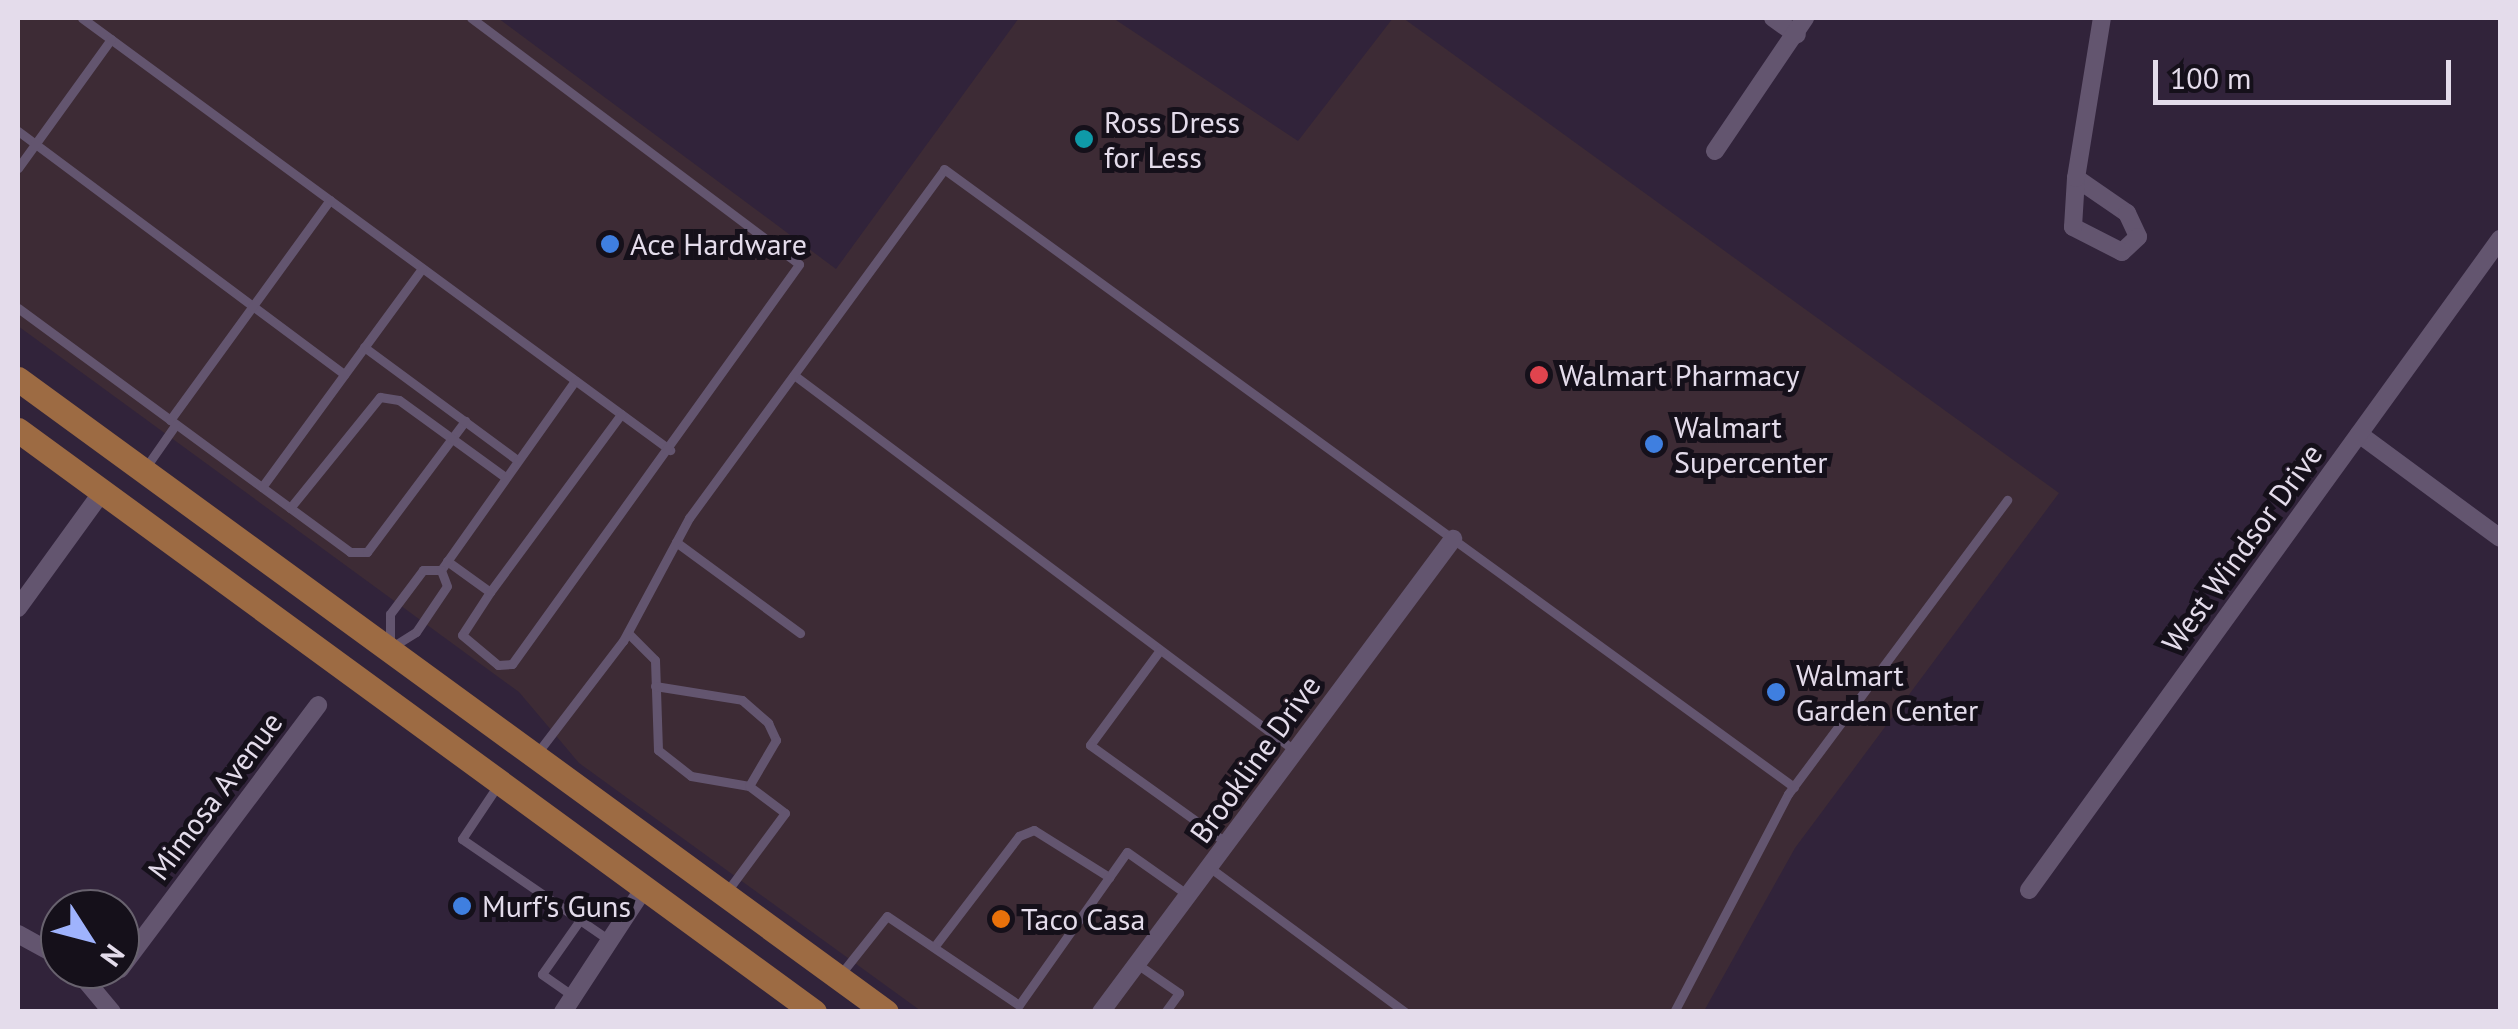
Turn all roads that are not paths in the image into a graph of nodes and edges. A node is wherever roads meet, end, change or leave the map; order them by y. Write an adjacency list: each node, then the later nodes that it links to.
1 (82, 18): 6 (lane)
2 (471, 18): 28 (lane)
3 (1773, 18): 5 (street)
4 (2102, 18): 11 (street)
5 (1801, 26): 9 (street)
6 (112, 39): 8 (lane); 12 (lane)
7 (18, 131): 8 (lane)
8 (35, 144): 10 (lane); 15 (lane)
9 (1715, 151)
10 (18, 168)
11 (2076, 178)
12 (330, 200): 14 (lane); 15 (lane)
13 (2500, 239): 26 (street, West Windsor Drive)
14 (422, 268): 17 (lane); 21 (lane)
15 (253, 306): 18 (lane); 24 (lane)
16 (18, 308): 24 (lane)
17 (364, 346): 18 (lane); 23 (lane)
18 (344, 374): 32 (lane)
19 (794, 375): 37 (lane); 38 (lane); 45 (lane)
20 (18, 378): 30 (main road)
21 (575, 381): 22 (lane); 29 (lane)
22 (621, 414): 28 (lane); 40 (lane)
23 (465, 421): 27 (lane); 29 (lane)
24 (173, 422): 30 (lane); 32 (lane)
25 (18, 430): 33 (main road)
26 (2358, 434): 36 (street); 58 (street, West Windsor Drive)
27 (452, 438): 31 (lane); 35 (lane); 35 (lane)
28 (670, 450): 40 (lane)
29 (518, 460): 31 (lane)
30 (144, 470): 44 (main road)
31 (505, 477): 39 (lane)
32 (262, 487): 35 (lane)
33 (102, 492): 41 (street); 46 (main road)
34 (2008, 500): 53 (lane)
35 (290, 508)
36 (2500, 538)
37 (1453, 539): 49 (street, Brookline Drive); 53 (lane)
38 (676, 542): 42 (lane); 43 (lane)
39 (444, 566): 40 (lane); 44 (lane); 44 (lane)
40 (490, 592)
41 (18, 608)
42 (628, 633): 47 (lane); 50 (lane)
43 (800, 633)
44 (390, 648): 46 (main road); 50 (main road)
45 (1160, 650): 49 (lane); 54 (lane)
46 (365, 684): 51 (main road)
47 (655, 686): 52 (lane); 52 (lane)
48 (318, 704): 64 (street, Mimosa Avenue)
49 (1294, 750): 54 (street, Brookline Drive)
50 (535, 756): 59 (main road)
51 (500, 782): 57 (main road); 61 (lane)
52 (750, 786): 59 (lane)
53 (1794, 786): 79 (lane)
54 (1227, 843): 55 (street, Brookline Drive)
55 (1209, 867): 60 (street, Brookline Drive); 78 (lane)
56 (1110, 876): 60 (lane); 66 (lane); 66 (lane)
57 (644, 888): 63 (street); 74 (main road)
58 (2028, 890)
59 (725, 894): 68 (main road)
60 (1188, 896): 67 (street, Brookline Drive)
61 (580, 920): 63 (lane); 72 (lane)
62 (18, 934): 65 (street)
63 (610, 940): 72 (street)
64 (140, 942)
65 (40, 946)
66 (934, 948): 68 (lane)
67 (1137, 964): 76 (street, Brookline Drive); 77 (lane)
68 (839, 977): 75 (main road)
69 (98, 989): 71 (street)
70 (105, 989): 71 (street, Mimosa Avenue)
71 (102, 993): 73 (street)
72 (568, 1004)
73 (112, 1012)
74 (814, 1012)
75 (886, 1012)
76 (1101, 1012)
77 (1165, 1012)
78 (1405, 1012)
79 (1674, 1012)

